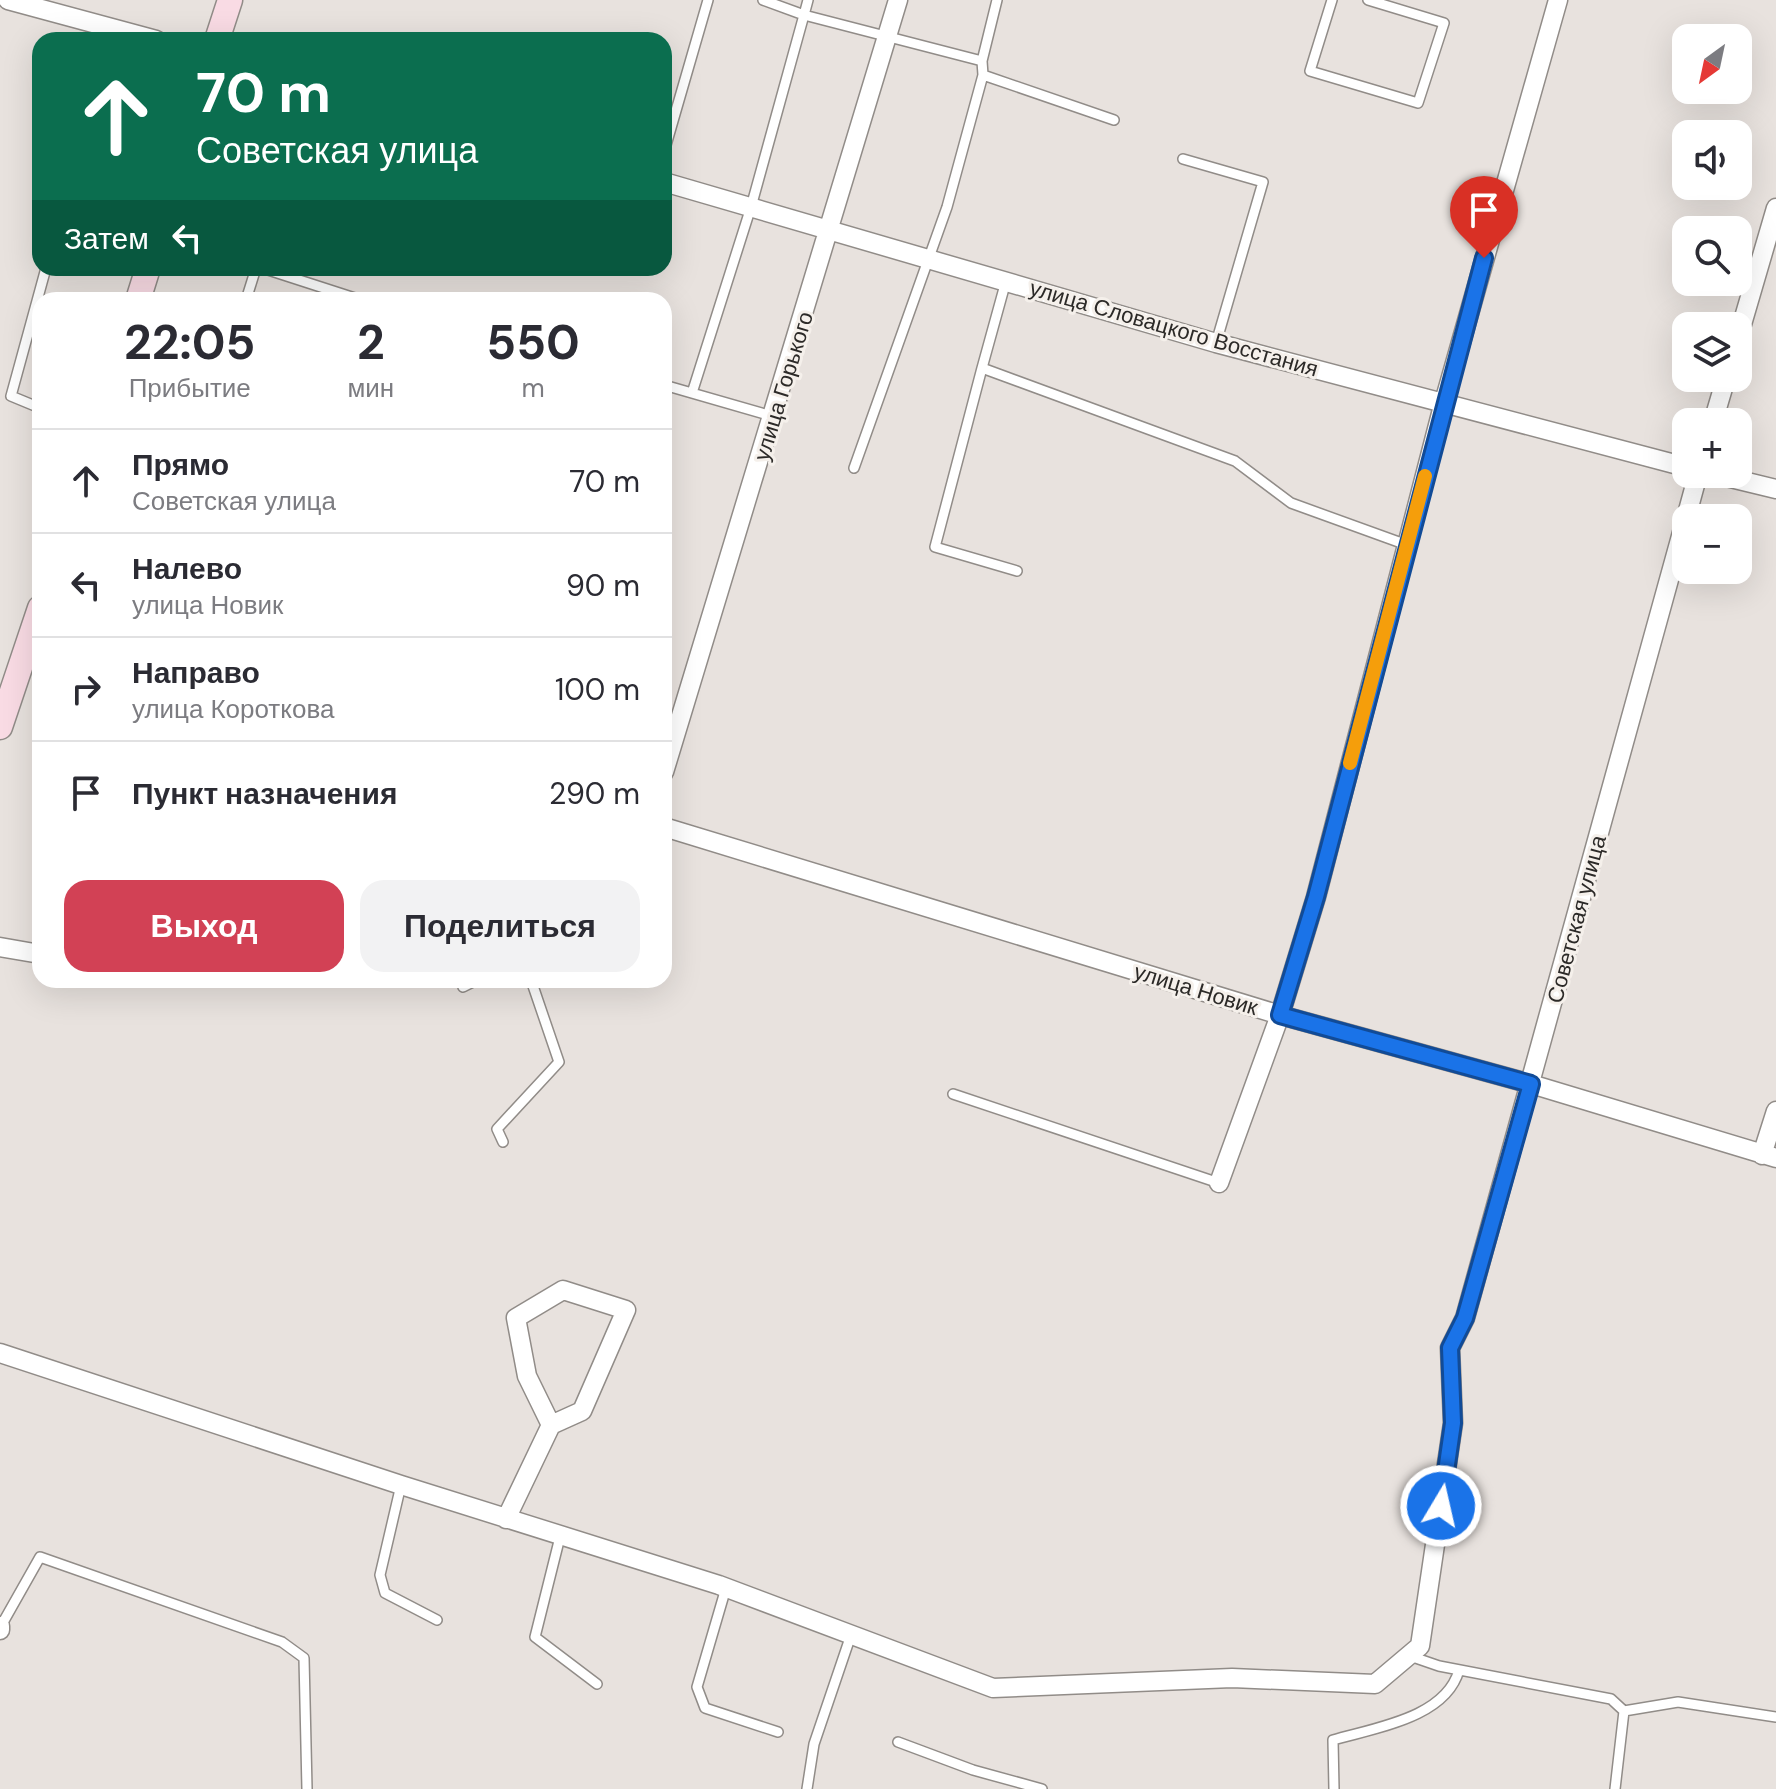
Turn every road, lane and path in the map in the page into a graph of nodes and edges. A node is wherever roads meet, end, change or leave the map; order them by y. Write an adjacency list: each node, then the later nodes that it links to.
1 (8, 0): 12 (street)
2 (230, 0): 13 (main road)
3 (708, 0): 18 (lane)
4 (763, 0): 11 (lane)
5 (808, 0): 11 (lane)
6 (898, 0): 14 (street, улица Горького)
7 (997, 0): 15 (lane)
8 (1332, 0): 9 (lane)
9 (1368, 0)
10 (1558, 0): 34 (street)
11 (804, 15): 14 (lane); 21 (lane)
12 (126, 32)
13 (220, 32)
14 (888, 36): 15 (lane); 23 (street, улица Горького)
15 (982, 61): 16 (lane)
16 (983, 75): 17 (lane); 24 (lane)
17 (1114, 120)
18 (672, 124)
19 (1183, 159): 30 (lane)
20 (672, 184): 21 (street, улица Словацкого Восстания)
21 (751, 207): 23 (street, улица Словацкого Восстания); 33 (lane)
22 (1776, 208): 28 (street)
23 (831, 231): 24 (street, улица Словацкого Восстания); 36 (street, улица Горького)
24 (927, 258): 26 (street, улица Словацкого Восстания); 38 (lane)
25 (284, 276): 27 (lane)
26 (1006, 281): 30 (street, улица Словацкого Восстания); 31 (lane)
27 (336, 292)
28 (1746, 312)
29 (32, 319): 35 (lane)
30 (1216, 343): 34 (street, улица Словацкого Восстания)
31 (982, 368): 41 (lane); 43 (lane)
32 (672, 387): 33 (lane)
33 (692, 393): 36 (lane)
34 (1444, 402): 37 (street, улица Словацкого Восстания); 41 (street)
35 (32, 405)
36 (773, 416): 46 (street, улица Горького)
37 (1672, 463)
38 (854, 468)
39 (1752, 483): 40 (street)
40 (1776, 489)
41 (1407, 545): 51 (street)
42 (1672, 569): 52 (street, Советская улица)
43 (1017, 571)
44 (32, 632): 45 (main road)
45 (0, 727)
46 (672, 746)
47 (672, 829): 51 (street, улица Новик)
48 (0, 947): 49 (street)
49 (32, 953)
50 (534, 988): 55 (lane)
51 (1280, 1015): 52 (street, улица Новик); 57 (street)
52 (1531, 1084): 56 (street, улица Новик); 67 (street, Советская улица)
53 (953, 1094): 57 (lane)
54 (1776, 1111): 56 (street)
55 (503, 1142)
56 (1769, 1156)
57 (1219, 1183)
58 (0, 1353): 60 (street)
59 (551, 1425): 59 (street); 61 (street)
60 (401, 1485): 61 (street); 64 (lane)
61 (506, 1519): 62 (street)
62 (560, 1537): 63 (street); 69 (lane)
63 (726, 1588): 66 (street); 72 (lane)
64 (437, 1620)
65 (0, 1627): 74 (lane)
66 (851, 1635): 67 (street); 75 (lane)
67 (1409, 1656): 68 (lane)
68 (1459, 1670): 70 (lane); 77 (lane)
69 (597, 1684)
70 (1624, 1711): 71 (lane); 78 (lane)
71 (1776, 1717)
72 (778, 1732)
73 (898, 1742): 76 (lane)
74 (307, 1789)
75 (807, 1789)
76 (1042, 1789)
77 (1334, 1789)
78 (1615, 1789)

